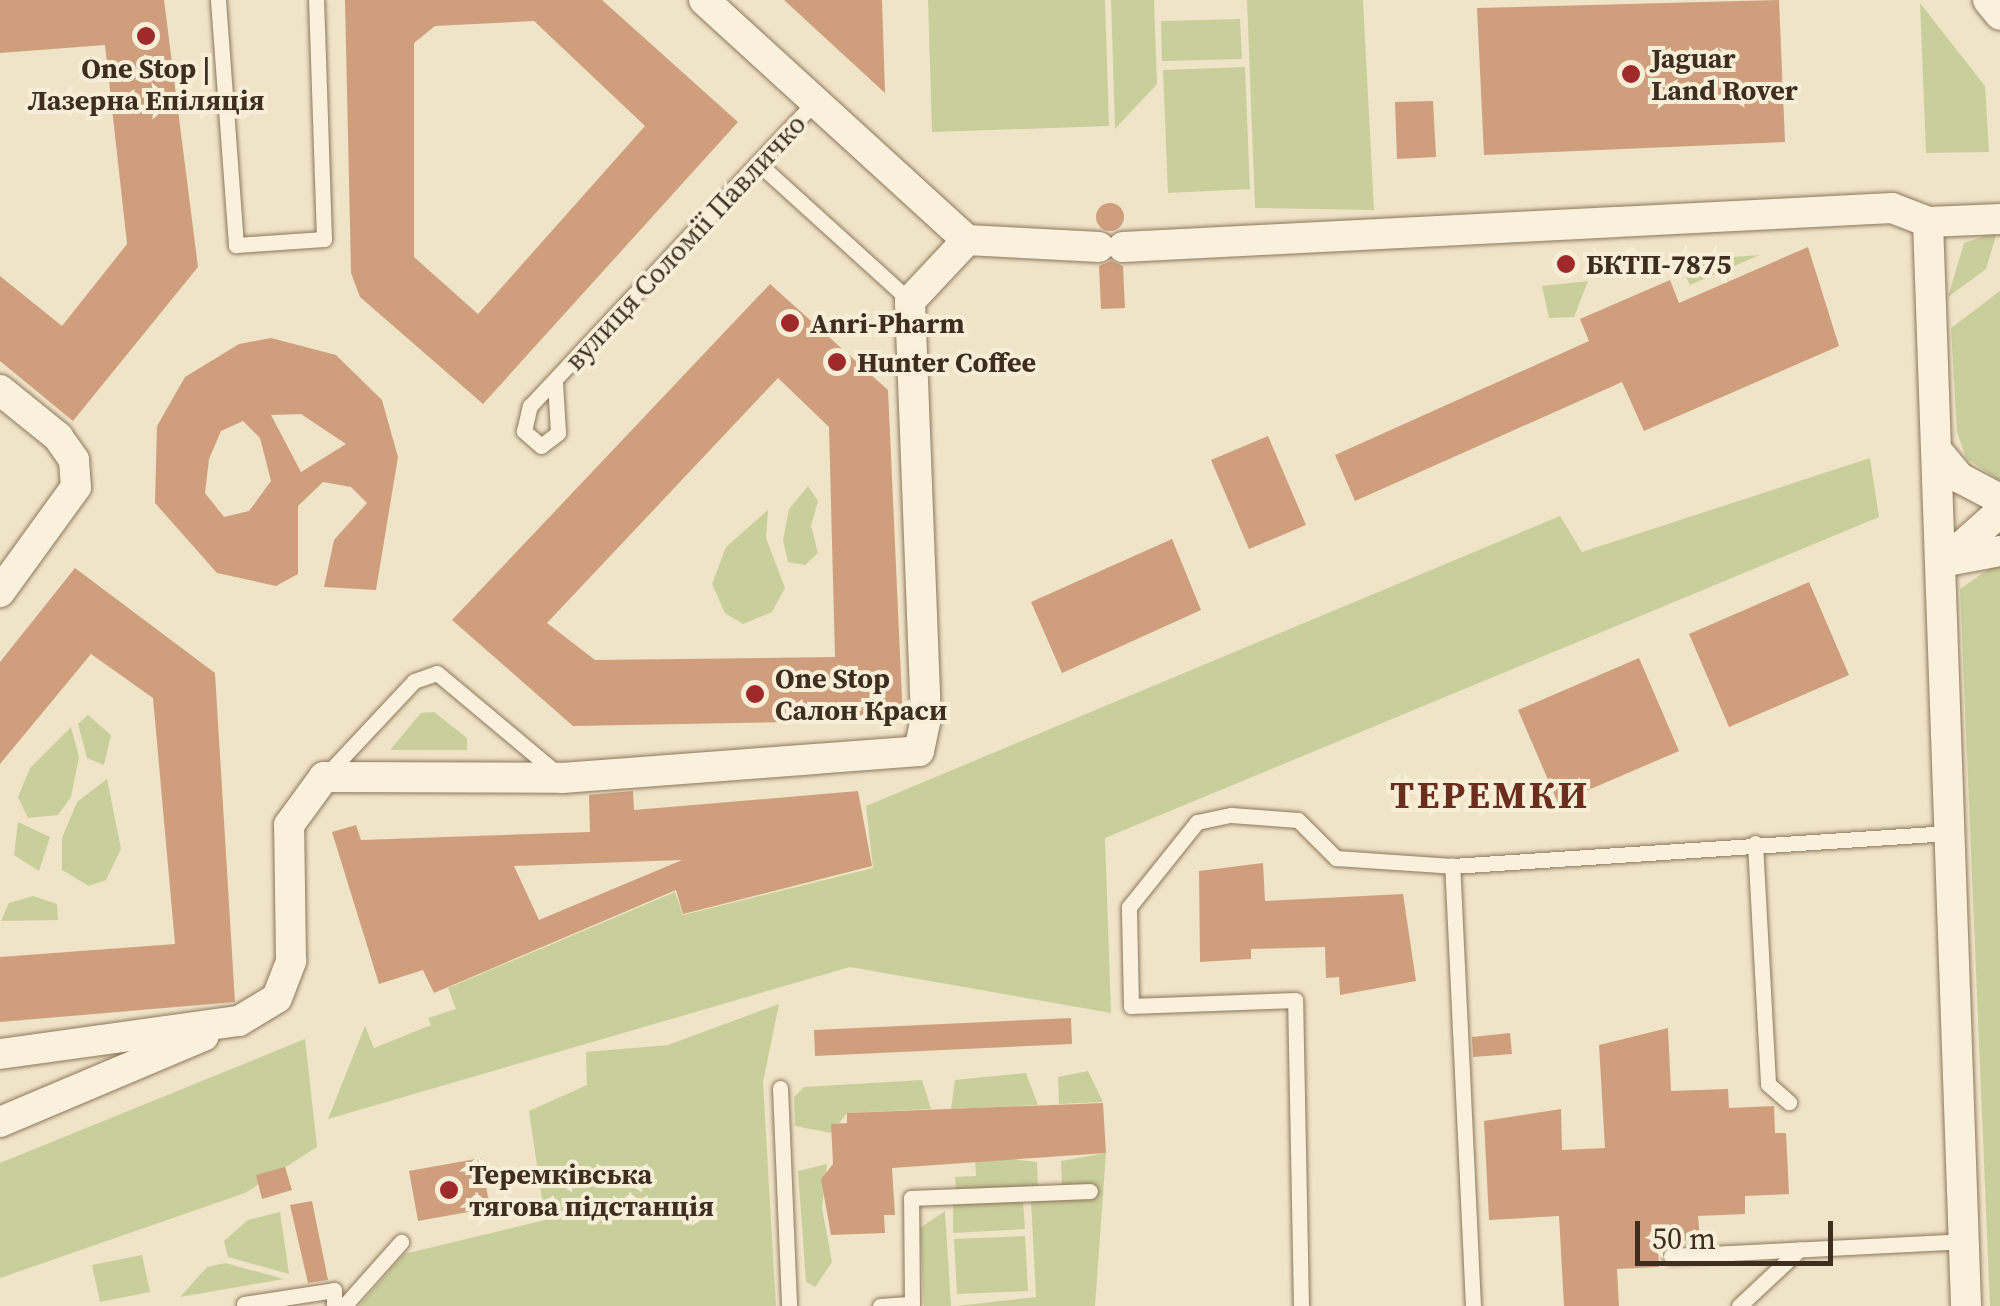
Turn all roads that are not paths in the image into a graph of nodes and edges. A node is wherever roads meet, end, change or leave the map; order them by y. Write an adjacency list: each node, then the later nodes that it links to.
1 (218, 0): 2 (lane)
2 (316, 0)
3 (704, 0): 6 (street)
4 (1988, 0): 5 (street)
5 (2000, 15)
6 (814, 102): 7 (lane, вулиця Соломії Павличко); 10 (street)
7 (758, 164): 11 (lane); 12 (lane, вулиця Соломії Павличко)
8 (2000, 219): 9 (street)
9 (1928, 222): 10 (street); 14 (street)
10 (967, 240): 11 (street)
11 (910, 300): 21 (street)
12 (556, 382)
13 (0, 390): 19 (street)
14 (1938, 452): 15 (street); 18 (street)
15 (2000, 499)
16 (2000, 512): 18 (street)
17 (2000, 551): 18 (street)
18 (1944, 562): 22 (street)
19 (0, 592)
20 (324, 778): 21 (street); 21 (lane); 25 (street)
21 (562, 778)
22 (1949, 833): 23 (lane); 31 (street)
23 (1754, 842): 24 (lane); 28 (lane)
24 (1452, 866): 40 (lane); 41 (lane)
25 (239, 1021): 26 (street); 29 (street)
26 (0, 1054)
27 (780, 1088): 38 (lane)
28 (1789, 1102)
29 (0, 1122)
30 (1090, 1191): 39 (lane)
31 (1963, 1241): 33 (lane); 43 (street)
32 (401, 1242): 37 (lane)
33 (1800, 1249): 34 (lane); 42 (lane)
34 (1671, 1256)
35 (244, 1304): 36 (lane)
36 (334, 1306)
37 (344, 1306)
38 (789, 1306)
39 (880, 1306)
40 (1301, 1306)
41 (1472, 1306)
42 (1738, 1306)
43 (1966, 1306)

